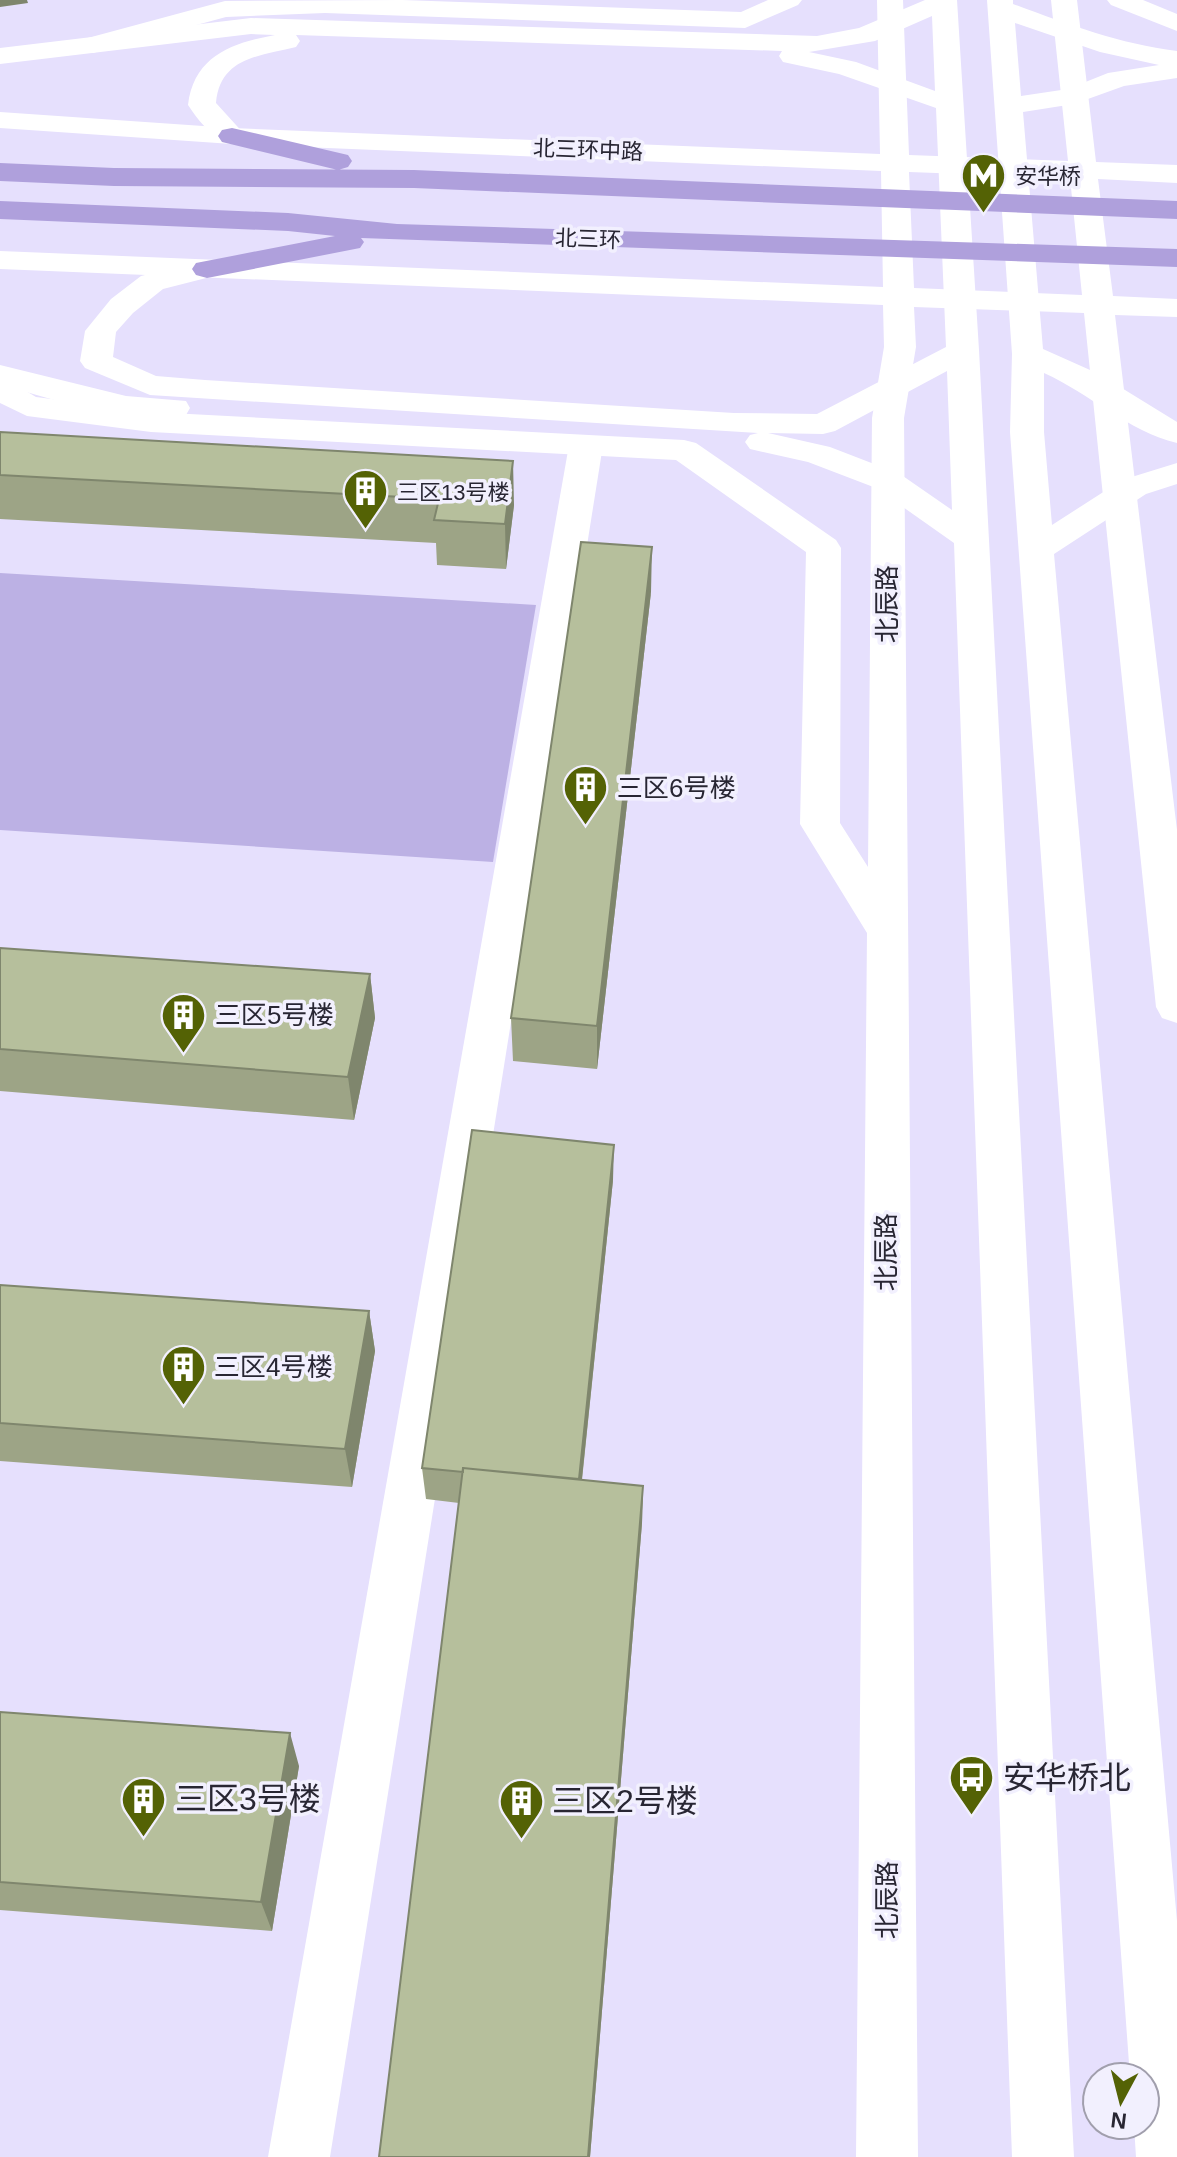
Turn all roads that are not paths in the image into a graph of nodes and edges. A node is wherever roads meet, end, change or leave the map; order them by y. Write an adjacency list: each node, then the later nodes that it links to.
1 (789, 0): 9 (street)
2 (944, 0): 6 (street); 15 (street)
3 (1064, 0): 8 (street)
4 (1120, 0): 7 (street)
5 (1000, 4): 8 (street); 16 (street)
6 (890, 12): 9 (street); 13 (street)
7 (1177, 23)
8 (1068, 33): 11 (street); 14 (street)
9 (93, 45): 10 (street)
10 (0, 56)
11 (1177, 59)
12 (1177, 71): 14 (street)
13 (894, 94): 15 (street); 18 (street); 31 (street)
14 (1074, 103): 16 (street); 33 (street)
15 (950, 104): 29 (street)
16 (1007, 106): 30 (street)
17 (0, 120): 18 (street, 北三环中路)
18 (232, 136): 20 (street, 北三环中路); 21 (highway)
19 (0, 172): 21 (highway)
20 (1177, 174)
21 (414, 179): 23 (highway)
22 (0, 210): 24 (highway, 北三环)
23 (1177, 210)
24 (397, 233): 25 (highway, 北三环); 27 (highway)
25 (1177, 258)
26 (0, 260): 27 (street)
27 (207, 269): 28 (street); 31 (street)
28 (1177, 308)
29 (963, 350): 31 (street); 40 (street)
30 (1028, 354): 33 (street); 41 (street)
31 (896, 368): 38 (street, 北辰路)
32 (0, 375): 38 (street)
33 (1105, 376): 35 (street); 39 (street)
34 (0, 389): 36 (street)
35 (1177, 433)
36 (586, 445): 42 (street); 45 (street)
37 (1177, 473): 39 (street)
38 (888, 481): 40 (street); 42 (street, 北辰路)
39 (1118, 496): 41 (street); 43 (street)
40 (971, 539): 47 (street)
41 (1037, 550): 48 (street)
42 (886, 929): 46 (street, 北辰路)
43 (1172, 933): 44 (street)
44 (1177, 1007)
45 (299, 2157)
46 (887, 2157)
47 (1043, 2157)
48 (1167, 2157)

